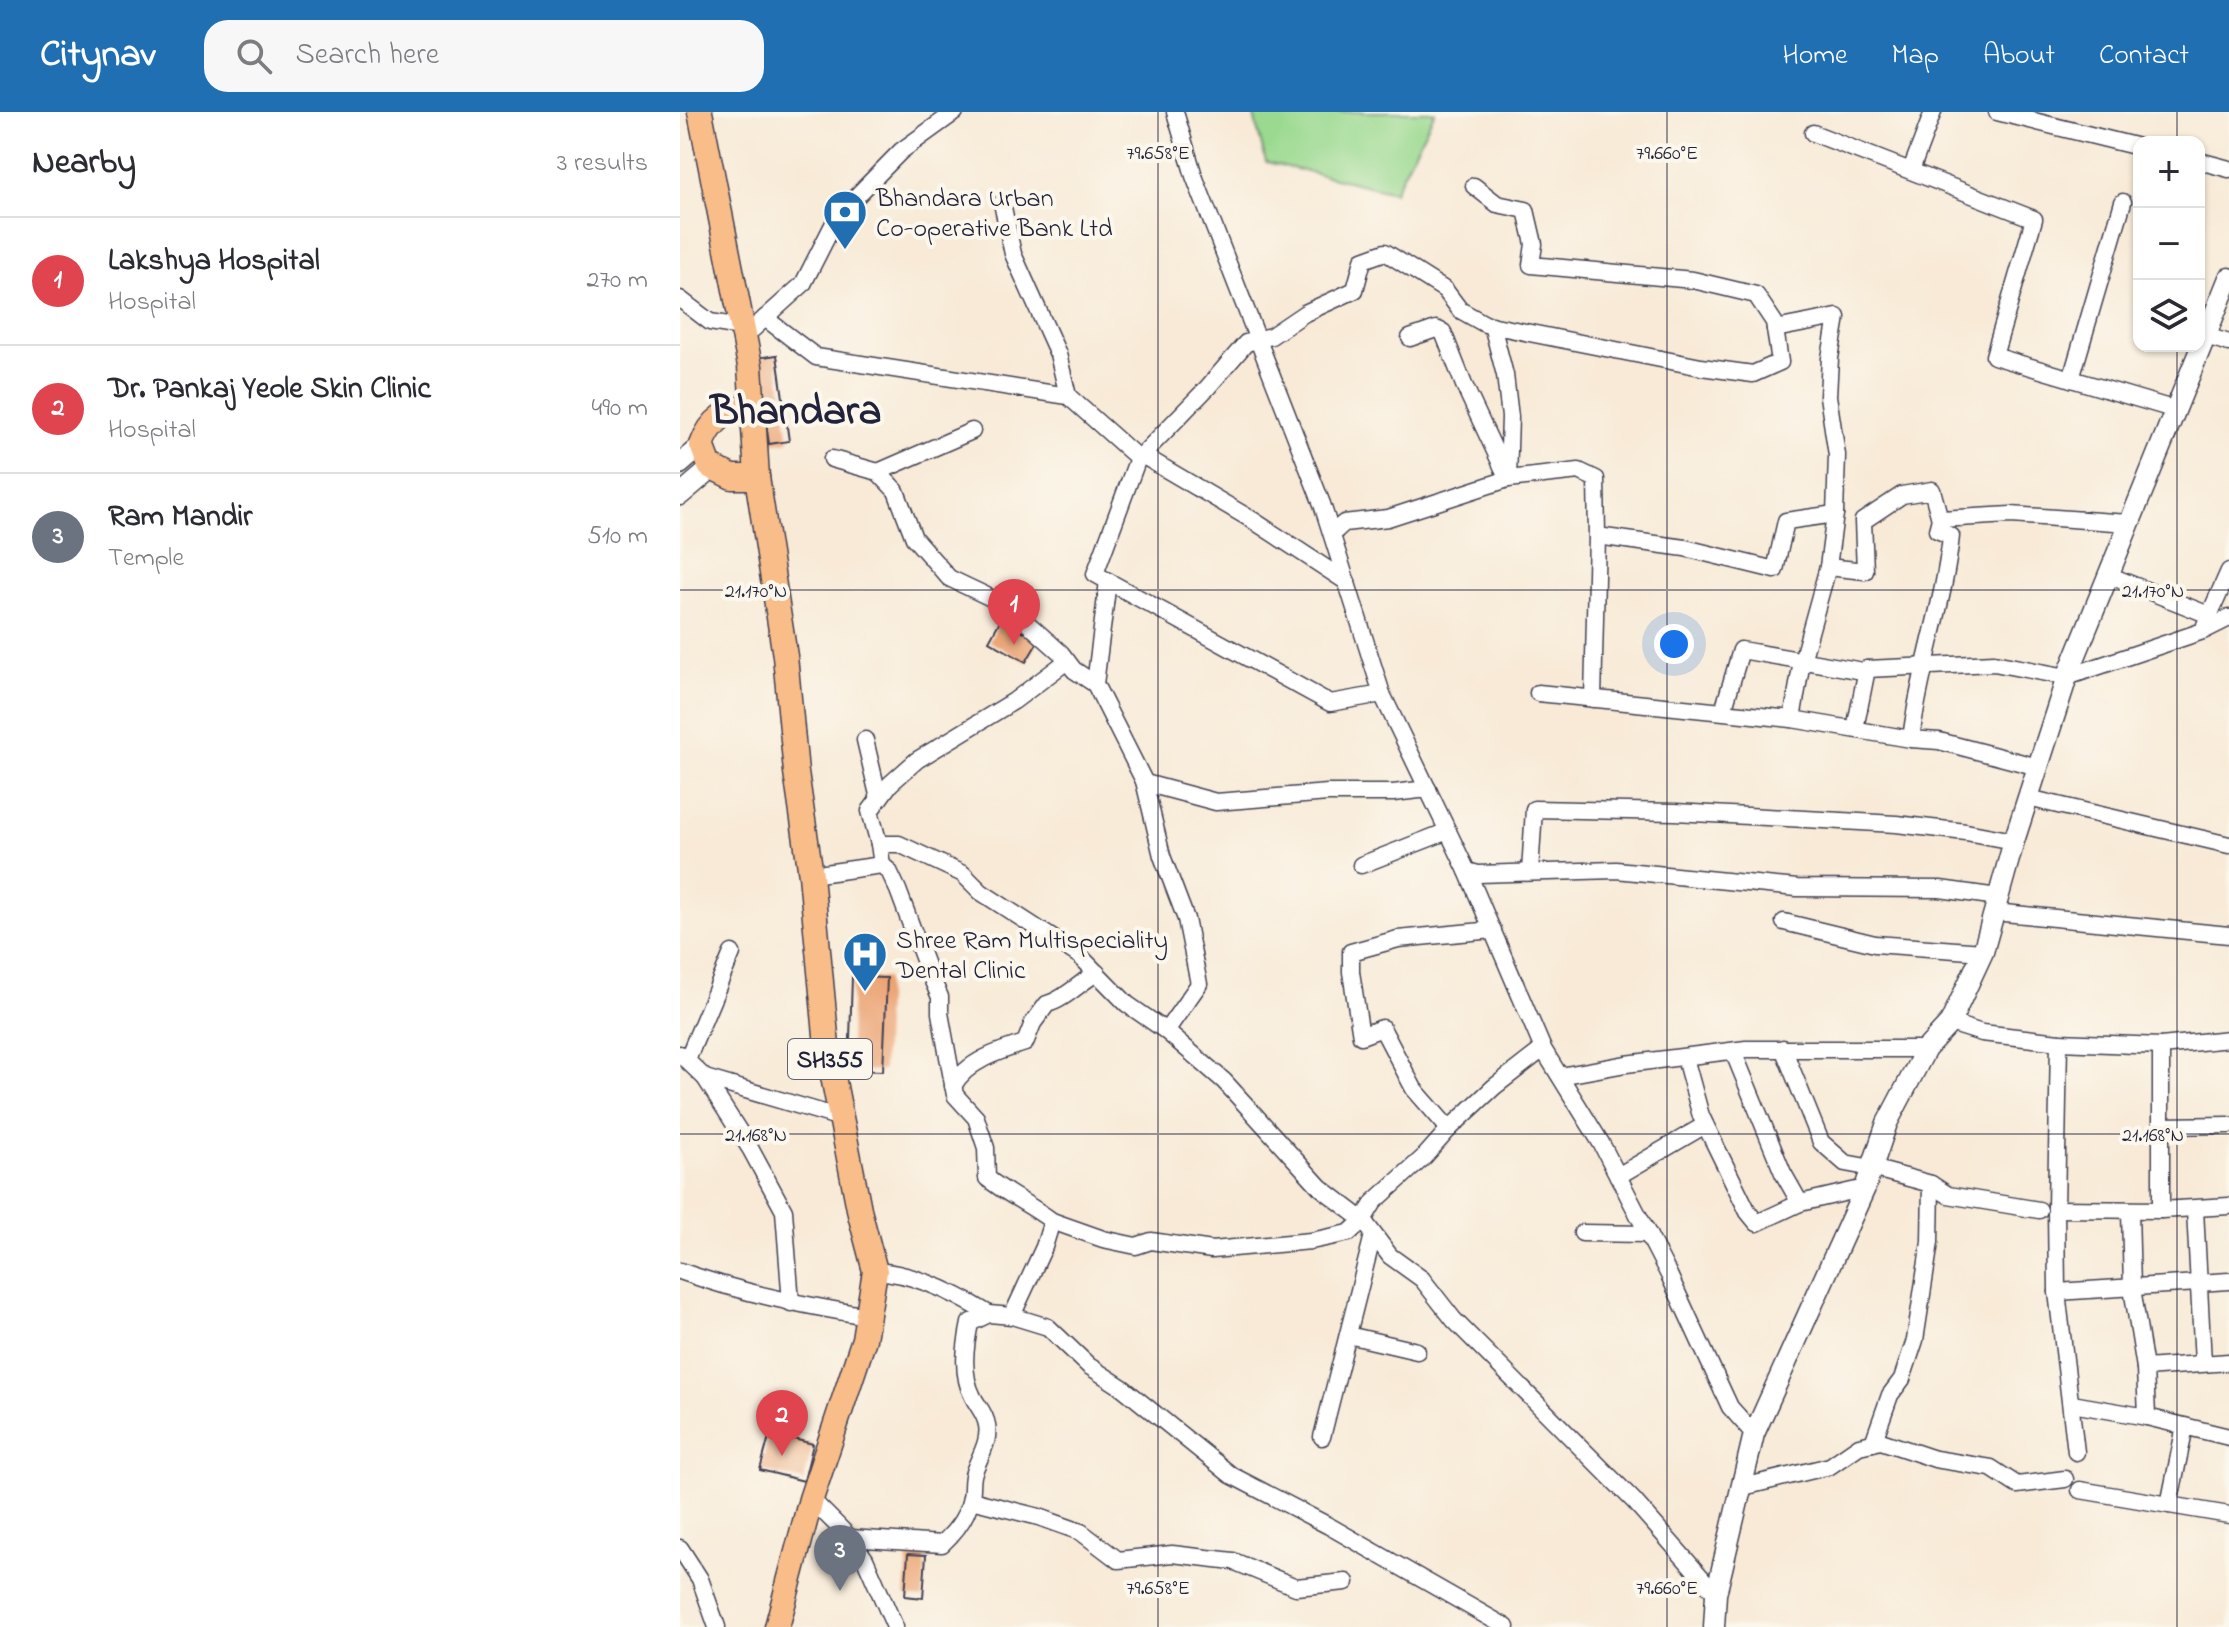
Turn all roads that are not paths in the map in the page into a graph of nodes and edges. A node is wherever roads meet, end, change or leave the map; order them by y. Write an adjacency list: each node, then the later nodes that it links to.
1 (700, 112): 17 (main road, SH355)
2 (1175, 112): 22 (street)
3 (1933, 112): 11 (street)
4 (1997, 112): 6 (street)
5 (953, 113): 17 (street)
6 (2029, 116): 8 (street)
7 (1813, 133): 11 (street)
8 (2133, 145)
9 (2205, 163): 10 (street)
10 (2229, 169)
11 (1911, 170): 24 (street)
12 (1474, 186): 19 (street)
13 (2123, 202): 24 (street)
14 (1002, 203): 25 (street)
15 (2229, 278): 20 (street)
16 (680, 299): 17 (street)
17 (754, 323): 25 (street); 26 (main road, SH355)
18 (1492, 325): 19 (street); 22 (street); 36 (street)
19 (1775, 329): 38 (street)
20 (2206, 336): 23 (street); 27 (street)
21 (1410, 338): 36 (street)
22 (1259, 339): 30 (street); 41 (street)
23 (2229, 343)
24 (2071, 379): 27 (street)
25 (1068, 396): 30 (street)
26 (752, 407): 29 (main road); 35 (main road, SH355)
27 (2176, 410): 40 (street)
28 (972, 431): 34 (street)
29 (702, 445): 32 (street); 33 (main road)
30 (1140, 457): 46 (street); 47 (street)
31 (832, 459): 34 (street)
32 (680, 464)
33 (713, 467): 35 (main road); 37 (street)
34 (878, 472): 50 (street)
35 (757, 477): 77 (main road, SH355)
36 (1508, 479): 41 (street); 42 (street)
37 (680, 495)
38 (1835, 514): 42 (street); 43 (street)
39 (1940, 519): 40 (street); 43 (street); 52 (street)
40 (2129, 523): 45 (street)
41 (1332, 534): 47 (street)
42 (1597, 536): 58 (street)
43 (1828, 567): 51 (street)
44 (2229, 571): 49 (street)
45 (2108, 575): 49 (street); 54 (street)
46 (1108, 581): 55 (street); 57 (street)
47 (1347, 582): 57 (street)
48 (2229, 618): 49 (street)
49 (2206, 623): 54 (street)
50 (1067, 661): 55 (street); 68 (street)
51 (1802, 661): 53 (street); 59 (street); 60 (street)
52 (1925, 668): 53 (street); 54 (street); 62 (street)
53 (1867, 669): 61 (street)
54 (2067, 677): 64 (street)
55 (1095, 684): 65 (street)
56 (1538, 693): 58 (street)
57 (1382, 694): 66 (street)
58 (1593, 699): 59 (street)
59 (1723, 711): 60 (street)
60 (1792, 719): 61 (street)
61 (1855, 729): 62 (street)
62 (1911, 739): 64 (street)
63 (865, 740): 68 (street)
64 (2038, 767): 67 (street)
65 (1144, 781): 66 (street); 86 (street)
66 (1428, 789): 69 (street)
67 (2028, 798): 70 (street); 72 (street)
68 (879, 799): 71 (street)
69 (1448, 831): 74 (street); 75 (street)
70 (2014, 841): 76 (street); 78 (street)
71 (879, 844): 73 (street); 84 (street)
72 (2229, 845)
73 (882, 865): 77 (street); 98 (street)
74 (1361, 865)
75 (1467, 871): 76 (street); 80 (street)
76 (1530, 872): 78 (street)
77 (811, 875): 99 (main road, SH355)
78 (1996, 905): 81 (street); 82 (street)
79 (1784, 922): 82 (street)
80 (1493, 930): 91 (street); 103 (street)
81 (2229, 935)
82 (1983, 952): 85 (street)
83 (732, 953): 94 (street)
84 (1097, 973): 86 (street); 98 (street)
85 (1950, 1023): 88 (street); 92 (street)
86 (1166, 1031): 114 (street)
87 (2229, 1039): 89 (street)
88 (2059, 1042): 89 (street); 110 (street)
89 (2161, 1046): 102 (street)
90 (1783, 1048): 92 (street); 93 (street); 104 (street)
91 (1543, 1049): 96 (street); 103 (street)
92 (1926, 1049): 104 (street)
93 (1733, 1051): 95 (street); 108 (street)
94 (683, 1057): 97 (street)
95 (1685, 1058): 96 (street); 100 (street)
96 (1560, 1076): 105 (street)
97 (705, 1078): 99 (street); 125 (street)
98 (953, 1086): 115 (street)
99 (841, 1118): 120 (main road, SH355)
100 (1705, 1125): 105 (street); 108 (street)
101 (2229, 1125): 102 (street)
102 (2162, 1126): 111 (street)
103 (1449, 1129): 114 (street)
104 (1872, 1168): 106 (street); 107 (street)
105 (1618, 1176): 117 (street)
106 (1931, 1184): 110 (street); 140 (street)
107 (1865, 1188): 108 (street); 137 (street)
108 (1800, 1203)
109 (2229, 1206): 112 (street)
110 (2047, 1209): 113 (street); 124 (street)
111 (2161, 1210): 112 (street); 113 (street)
112 (2195, 1210): 122 (street)
113 (2130, 1211): 123 (street)
114 (1363, 1220): 115 (street); 118 (street)
115 (1052, 1221): 128 (street)
116 (1582, 1233): 117 (street)
117 (1648, 1234): 137 (street)
118 (1373, 1235): 129 (street); 152 (street)
119 (680, 1271): 125 (street)
120 (875, 1271): 126 (street); 127 (main road, SH355)
121 (2229, 1281): 122 (street)
122 (2200, 1283): 123 (street); 132 (street)
123 (2132, 1288): 124 (street); 133 (street)
124 (2057, 1292): 134 (street)
125 (791, 1303): 127 (street)
126 (989, 1314): 128 (street); 146 (street)
127 (867, 1316): 145 (main road, SH355)
128 (1012, 1316): 156 (street)
129 (1348, 1335): 130 (street); 138 (street)
130 (1417, 1351)
131 (2229, 1362): 132 (street)
132 (2203, 1363): 133 (street)
133 (2145, 1368): 135 (street)
134 (2072, 1404): 135 (street); 141 (street)
135 (2147, 1417): 136 (street)
136 (2185, 1426): 139 (street); 147 (street)
137 (1754, 1434): 143 (street)
138 (1322, 1437)
139 (2229, 1437)
140 (1873, 1443): 142 (street); 143 (street)
141 (2076, 1452)
142 (2065, 1479)
143 (1743, 1487): 152 (street)
144 (2080, 1490): 147 (street)
145 (811, 1499): 149 (street); 154 (main road, SH355)
146 (971, 1500): 149 (street); 151 (street)
147 (2169, 1505): 148 (street)
148 (2229, 1515)
149 (850, 1538): 155 (street)
150 (680, 1548): 153 (street)
151 (1346, 1582)
152 (1716, 1594): 157 (street)
153 (717, 1627)
154 (777, 1627)
155 (895, 1627)
156 (1506, 1627)
157 (1714, 1627)

